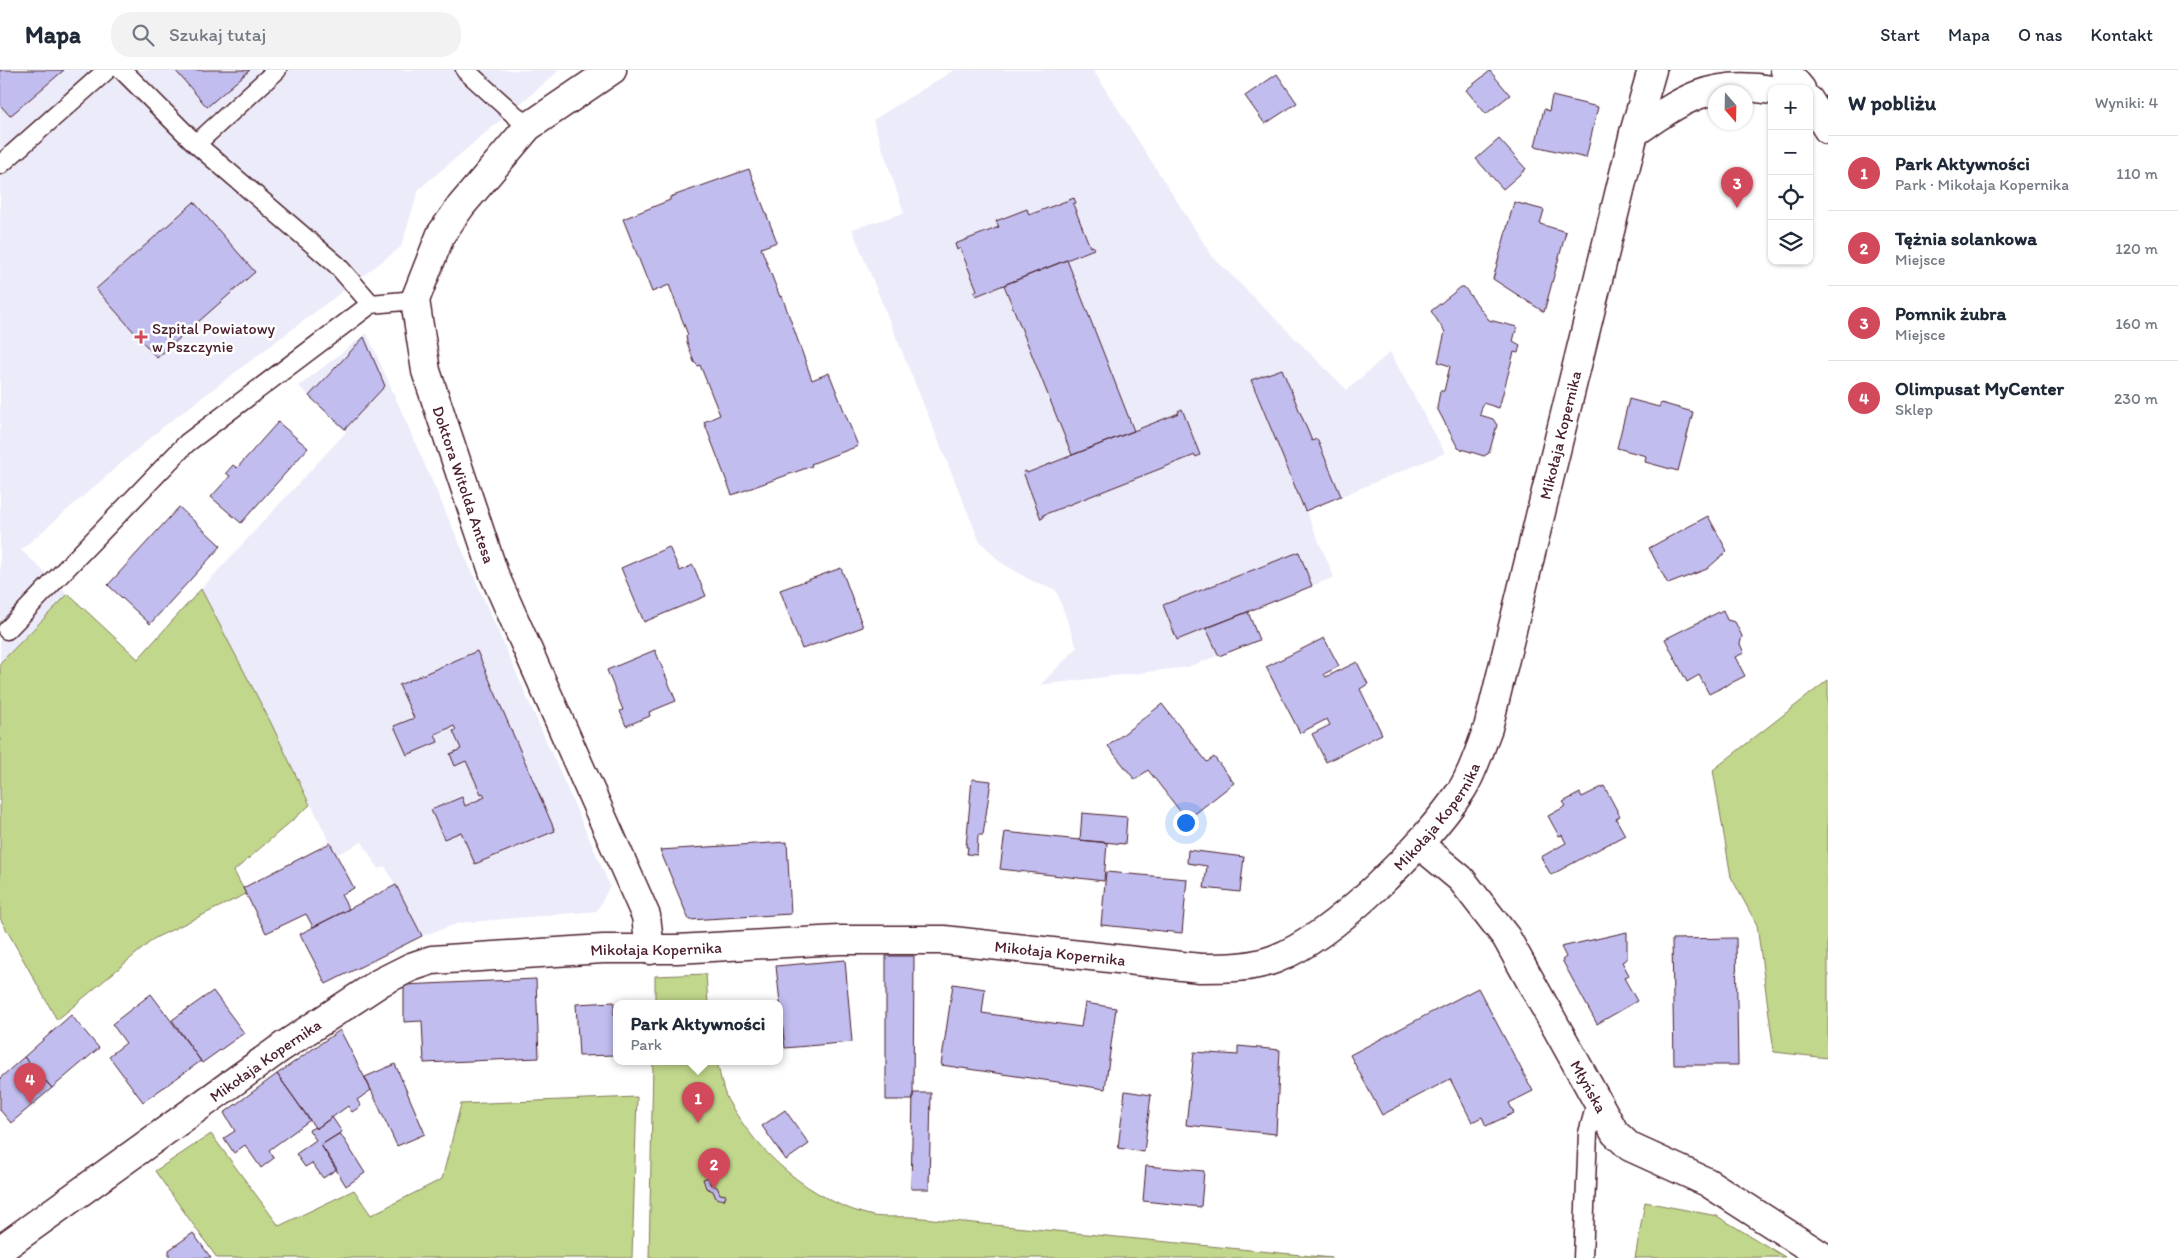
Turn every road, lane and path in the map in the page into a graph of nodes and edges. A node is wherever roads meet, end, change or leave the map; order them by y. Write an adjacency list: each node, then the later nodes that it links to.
1 (107, 70): 15 (lane)
2 (122, 70): 14 (lane)
3 (278, 70): 14 (lane)
4 (464, 70): 11 (lane)
5 (612, 70): 11 (street)
6 (1652, 70): 13 (street, Mikołaja Kopernika)
7 (1785, 70): 8 (street)
8 (1798, 85)
9 (1768, 90): 13 (street)
10 (1813, 106): 12 (street)
11 (528, 127): 16 (street)
12 (1828, 130)
13 (1634, 134): 19 (street, Mikołaja Kopernika)
14 (196, 144): 17 (lane)
15 (0, 165)
16 (415, 300): 17 (lane); 20 (street, Doktora Witolda Antesa)
17 (371, 304): 18 (lane)
18 (7, 630)
19 (1419, 844): 20 (street, Mikołaja Kopernika); 21 (street, Młyńska)
20 (650, 950): 22 (street, Mikołaja Kopernika)
21 (1597, 1100): 23 (lane); 24 (street, Młyńska)
22 (0, 1250)
23 (1583, 1258)
24 (1825, 1258)

